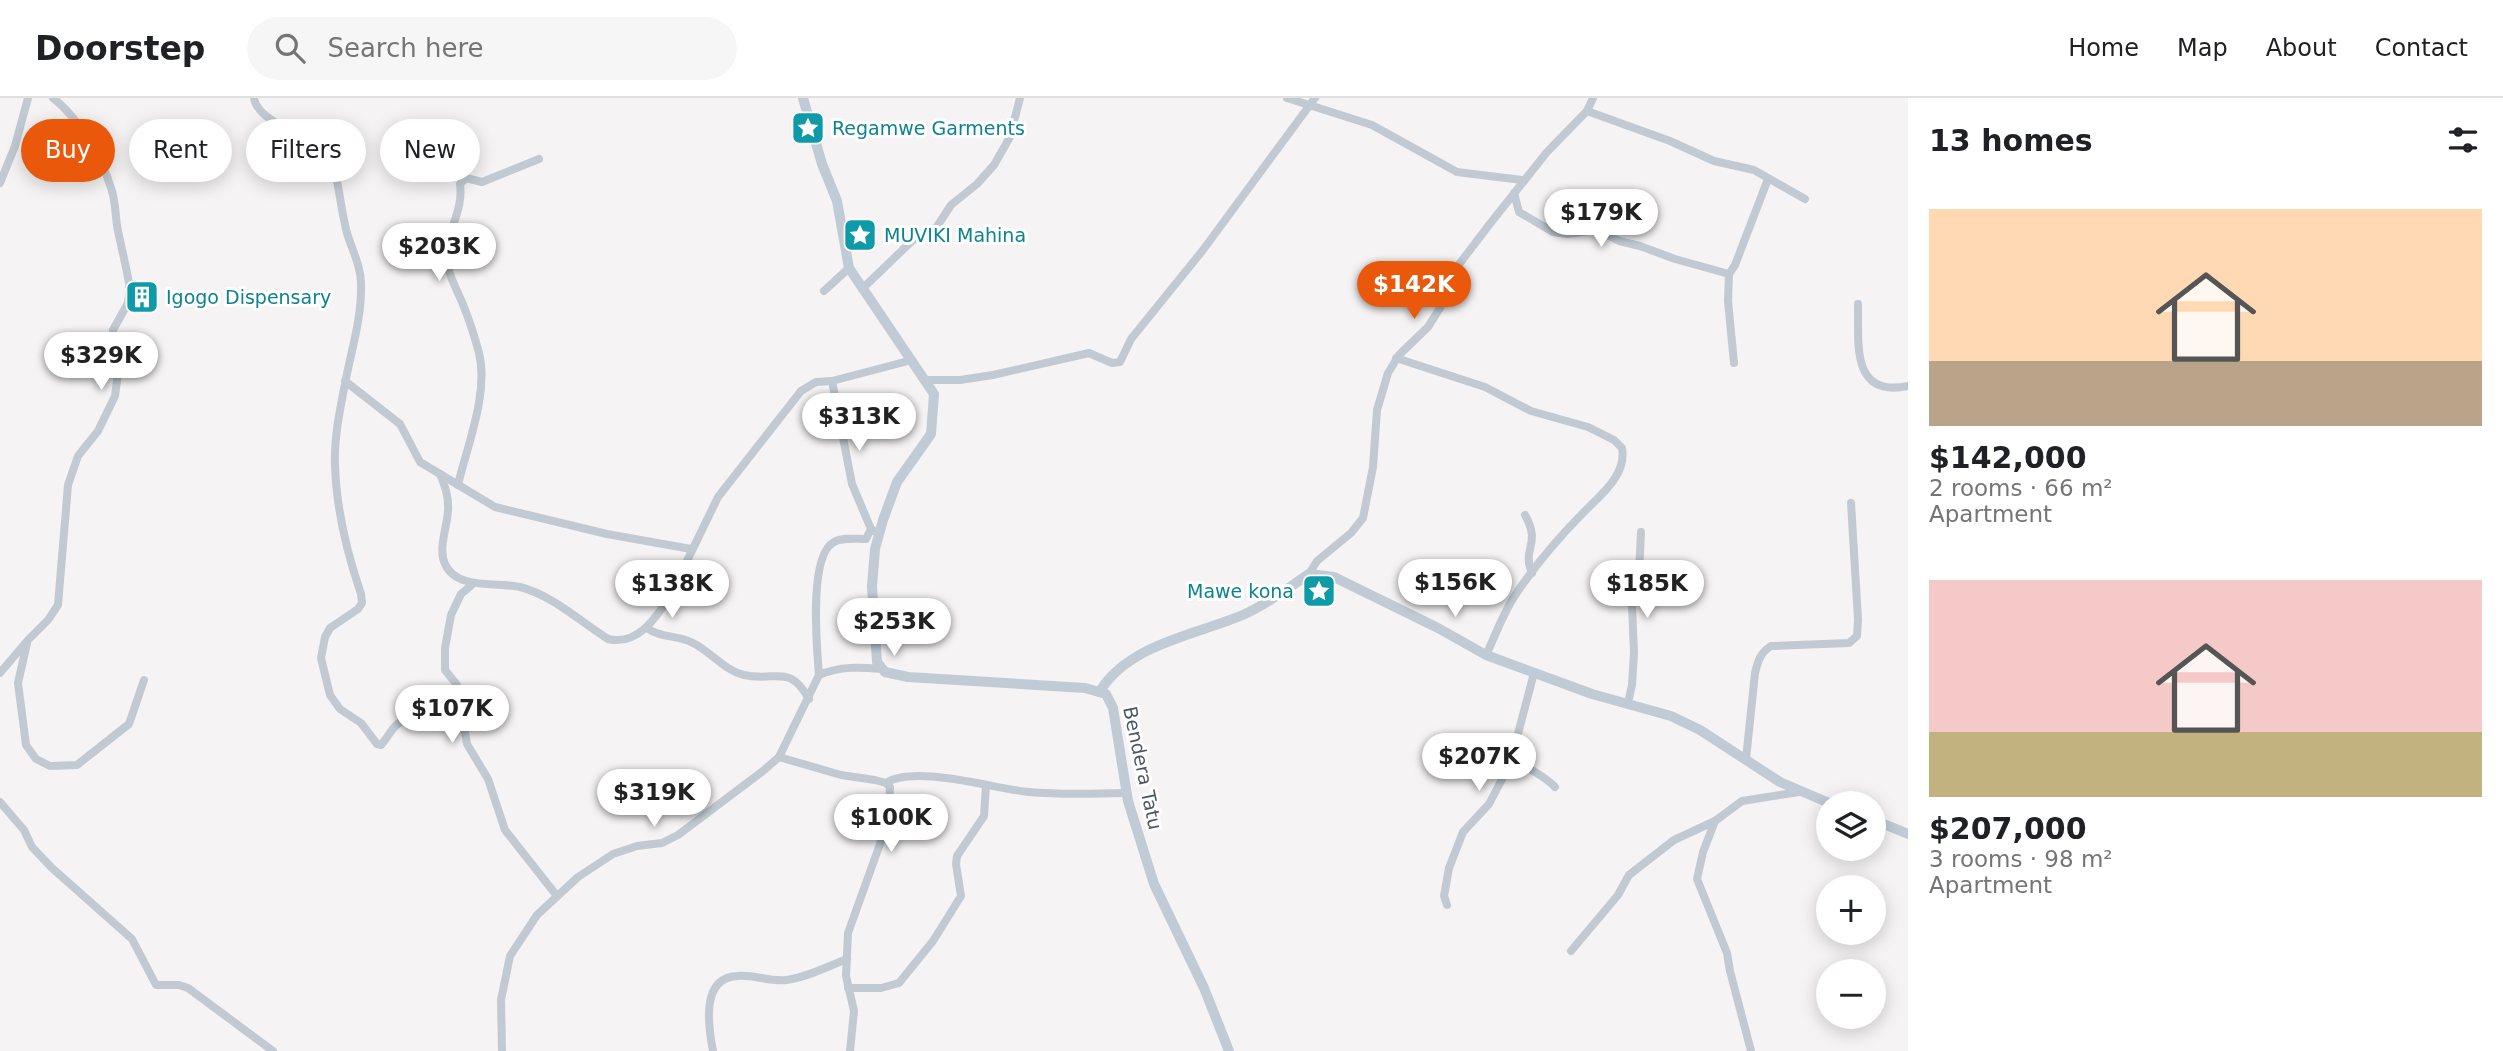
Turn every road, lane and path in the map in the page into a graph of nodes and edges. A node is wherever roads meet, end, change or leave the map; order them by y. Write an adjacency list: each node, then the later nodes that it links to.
1 (28, 98): 13 (street)
2 (53, 98): 39 (street)
3 (254, 98): 25 (street)
4 (803, 98): 16 (main road)
5 (1020, 98): 18 (street)
6 (1287, 98): 8 (street)
7 (1593, 98): 9 (street)
8 (1313, 102): 12 (street); 24 (street)
9 (1587, 110): 11 (street); 12 (street)
10 (539, 159): 29 (street)
11 (1768, 179): 15 (street); 17 (street)
12 (1522, 180): 14 (street)
13 (0, 183)
14 (1514, 192): 17 (street); 21 (street)
15 (1805, 199)
16 (849, 268): 18 (main road); 19 (street)
17 (1728, 274): 23 (street)
18 (862, 289): 22 (main road)
19 (824, 291)
20 (1858, 304): 27 (street)
21 (1396, 358): 35 (street); 36 (street)
22 (912, 360): 24 (main road); 26 (street)
23 (1734, 363)
24 (926, 380): 32 (main road)
25 (345, 381): 28 (street); 46 (street)
26 (832, 381): 32 (street); 34 (street)
27 (1908, 386)
28 (440, 474): 29 (street); 37 (street)
29 (458, 485): 34 (street)
30 (1851, 503): 52 (street)
31 (1525, 515): 35 (street)
32 (875, 532): 41 (main road); 44 (street)
33 (1641, 532): 49 (street)
34 (691, 549): 38 (street)
35 (1532, 573): 40 (street)
36 (1309, 574): 40 (main road); 47 (main road)
37 (474, 583): 38 (street); 46 (street)
38 (647, 628): 48 (street)
39 (28, 640): 42 (street); 45 (street)
40 (1486, 655): 43 (main road)
41 (881, 669): 44 (street); 47 (main road, Bendera Tatu)
42 (0, 673)
43 (1534, 673): 49 (main road); 50 (street)
44 (819, 675): 48 (street)
45 (144, 680)
46 (458, 691): 63 (street)
47 (1100, 691): 57 (main road, Bendera Tatu)
48 (809, 699): 51 (street)
49 (1628, 703): 52 (main road)
50 (1514, 754): 55 (street); 64 (street)
51 (779, 757): 53 (street); 63 (street)
52 (1745, 760): 56 (main road)
53 (886, 783): 54 (street); 66 (street)
54 (986, 786): 57 (street); 67 (street)
55 (1555, 786)
56 (1799, 792): 58 (main road); 60 (street)
57 (1126, 793): 72 (main road, Bendera Tatu)
58 (1816, 798)
59 (0, 802): 68 (street)
60 (1715, 821): 65 (street); 73 (street)
61 (1886, 825): 62 (main road)
62 (1908, 834)
63 (558, 896): 69 (street)
64 (1447, 905)
65 (1571, 951)
66 (847, 959): 67 (street); 70 (street)
67 (848, 988): 71 (street)
68 (268, 1049)
69 (502, 1051)
70 (713, 1051)
71 (850, 1051)
72 (1229, 1051)
73 (1751, 1051)

